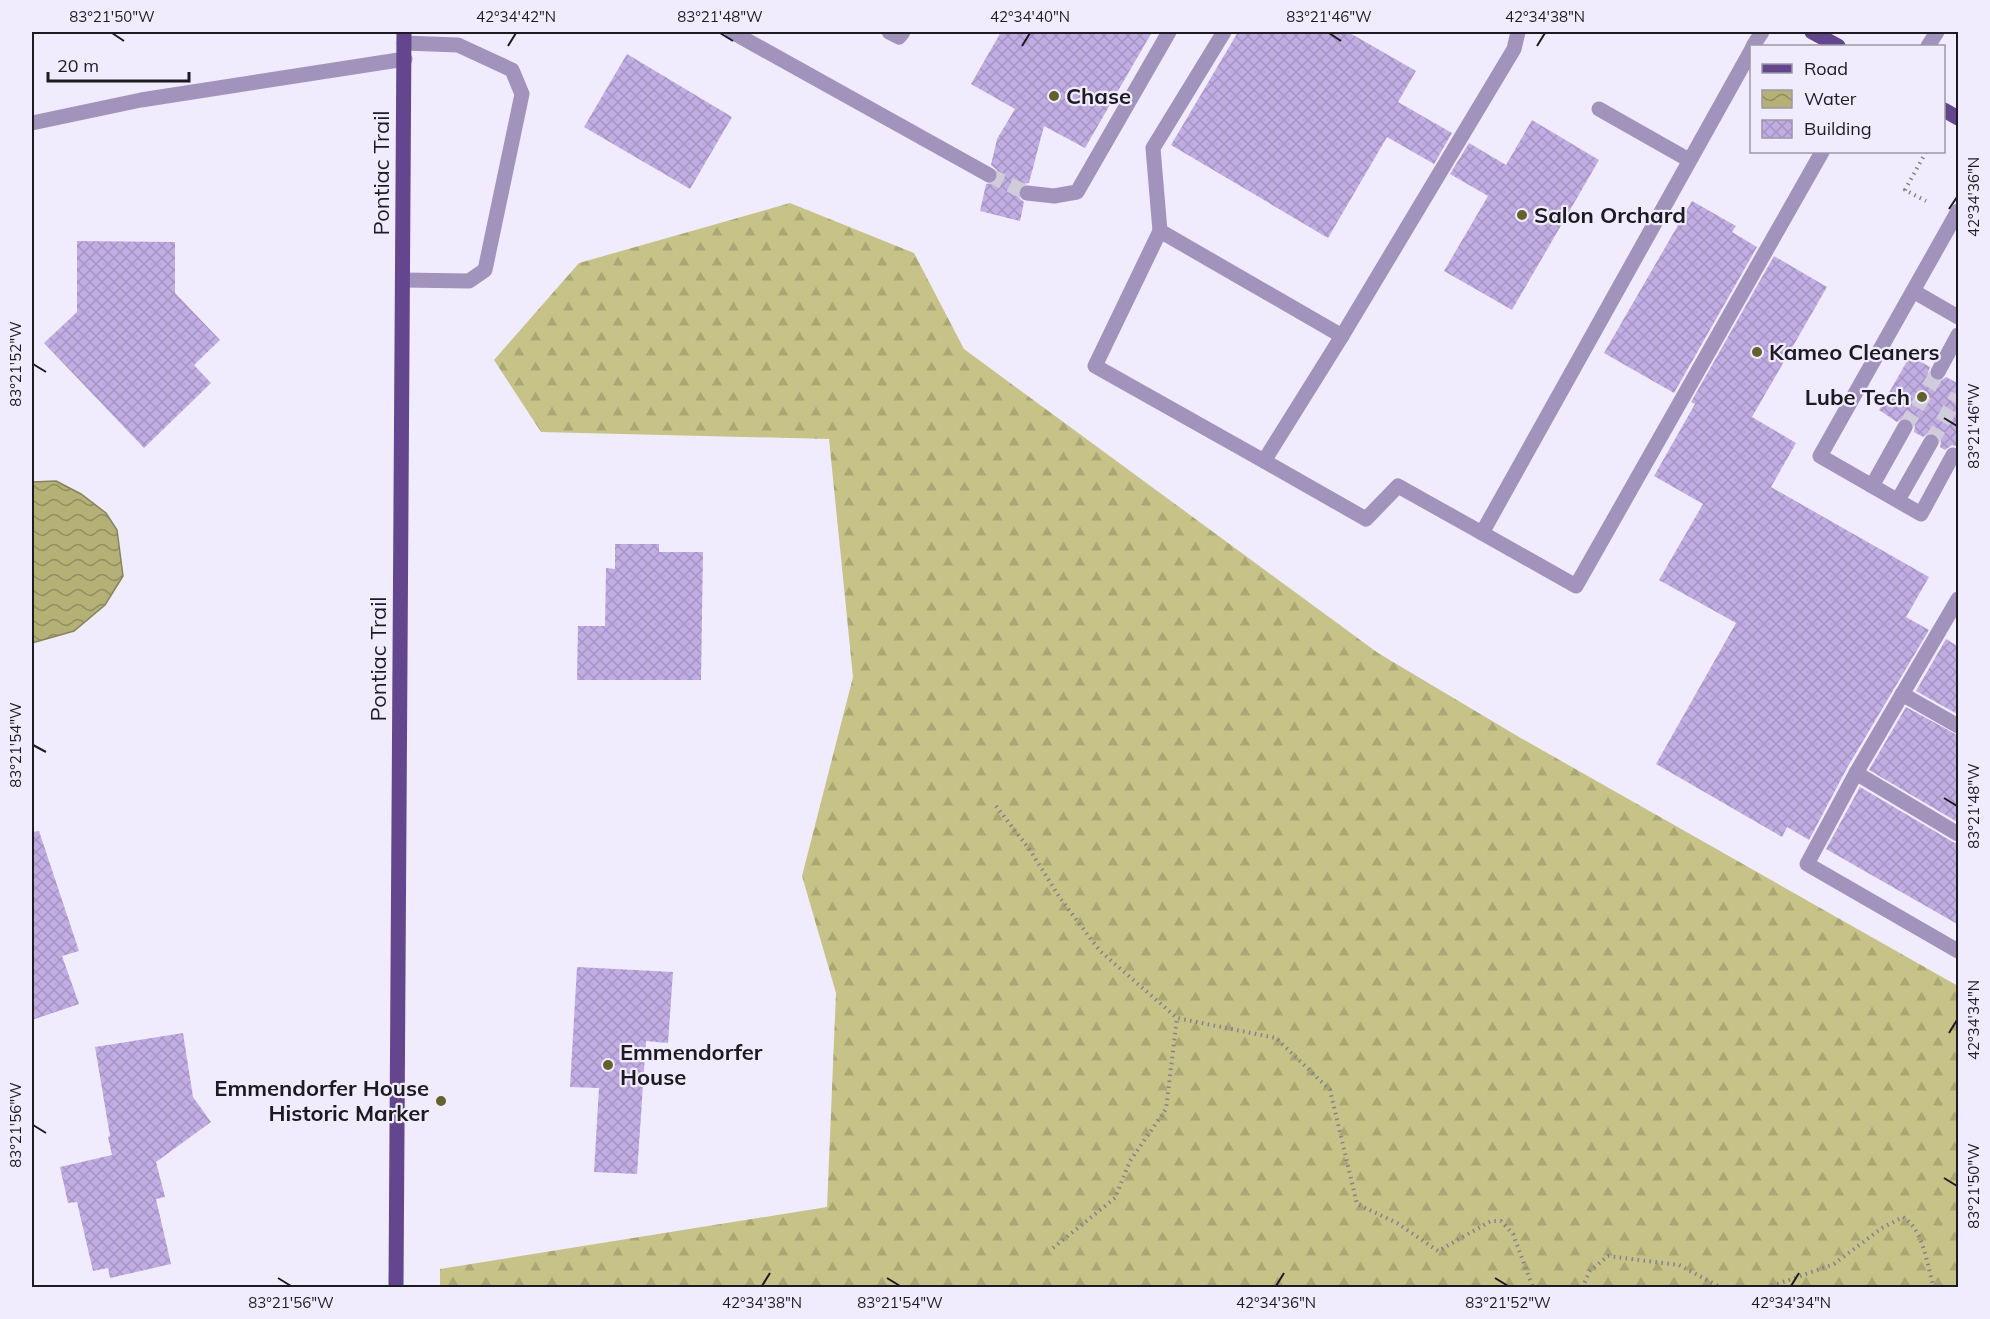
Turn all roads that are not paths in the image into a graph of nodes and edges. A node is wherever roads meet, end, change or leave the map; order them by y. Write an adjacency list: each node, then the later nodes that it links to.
1 (732, 32): 22 (street)
2 (889, 32): 3 (street)
3 (903, 32)
4 (1169, 32): 23 (street)
5 (1224, 32): 25 (street)
6 (1518, 32): 30 (street)
7 (1762, 32): 12 (street)
8 (1812, 32): 11 (main road)
9 (1937, 32): 13 (street)
10 (404, 37): 15 (main road, Pontiac Trail); 26 (street)
11 (1835, 40)
12 (1754, 45)
13 (1929, 45)
14 (1750, 52): 21 (street)
15 (405, 59): 19 (street); 26 (main road, Pontiac Trail)
16 (1599, 109): 21 (street)
17 (1945, 111): 18 (main road)
18 (1959, 118)
19 (32, 123)
20 (1821, 153): 38 (street)
21 (1689, 160): 38 (street)
22 (989, 175)
23 (1026, 193)
24 (1959, 211): 27 (street)
25 (1160, 231): 30 (street); 35 (street)
26 (403, 280): 46 (main road, Pontiac Trail)
27 (1913, 291): 28 (street); 36 (street)
28 (1959, 317)
29 (1959, 335): 31 (street)
30 (1342, 336): 35 (street)
31 (1938, 372)
32 (1905, 427): 36 (street)
33 (1931, 442): 37 (street)
34 (1953, 455): 37 (street)
35 (1264, 461): 38 (street)
36 (1872, 486): 37 (street)
37 (1898, 500)
38 (1482, 533)
39 (1959, 599): 40 (street)
40 (1953, 621): 41 (street)
41 (1902, 694): 42 (street); 43 (street)
42 (1959, 726)
43 (1856, 773): 44 (street); 45 (street)
44 (1959, 834)
45 (1959, 951)
46 (396, 1287)

